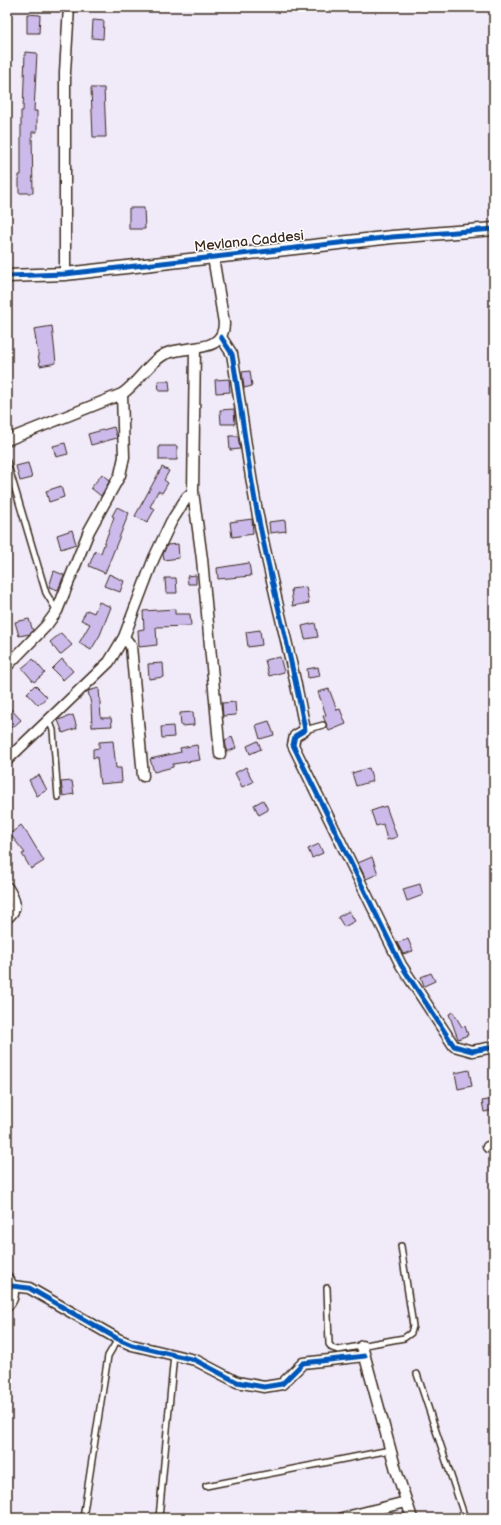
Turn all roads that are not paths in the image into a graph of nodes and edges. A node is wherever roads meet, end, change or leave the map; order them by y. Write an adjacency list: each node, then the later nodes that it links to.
1 (69, 7): 4 (street)
2 (494, 229): 3 (street, Mevlana Caddesi)
3 (213, 257): 4 (street, Mevlana Caddesi); 6 (street)
4 (66, 274): 5 (street, Mevlana Caddesi)
5 (7, 276)
6 (221, 337): 7 (street); 17 (street)
7 (195, 348): 8 (street); 11 (street)
8 (122, 394): 9 (street); 12 (street)
9 (7, 440)
10 (7, 462): 12 (lane)
11 (193, 492): 13 (street); 18 (street)
12 (57, 611): 14 (street)
13 (124, 637): 15 (street); 20 (street)
14 (7, 666)
15 (49, 720): 19 (street); 21 (lane)
16 (323, 725): 17 (lane)
17 (305, 730): 24 (street)
18 (220, 754)
19 (7, 760)
20 (143, 776)
21 (58, 797)
22 (7, 886): 23 (street)
23 (7, 918)
24 (494, 1047)
25 (401, 1246): 30 (lane)
26 (10, 1282): 28 (street); 29 (street)
27 (327, 1288): 30 (lane)
28 (7, 1306)
29 (118, 1339): 31 (street); 37 (lane)
30 (362, 1346): 32 (street)
31 (174, 1354): 32 (street); 38 (lane)
32 (365, 1356): 34 (street)
33 (417, 1374): 41 (lane)
34 (390, 1450): 35 (lane); 36 (street)
35 (206, 1486)
36 (406, 1502): 39 (street); 40 (street)
37 (83, 1518)
38 (159, 1518)
39 (342, 1518)
40 (412, 1518)
41 (465, 1518)

